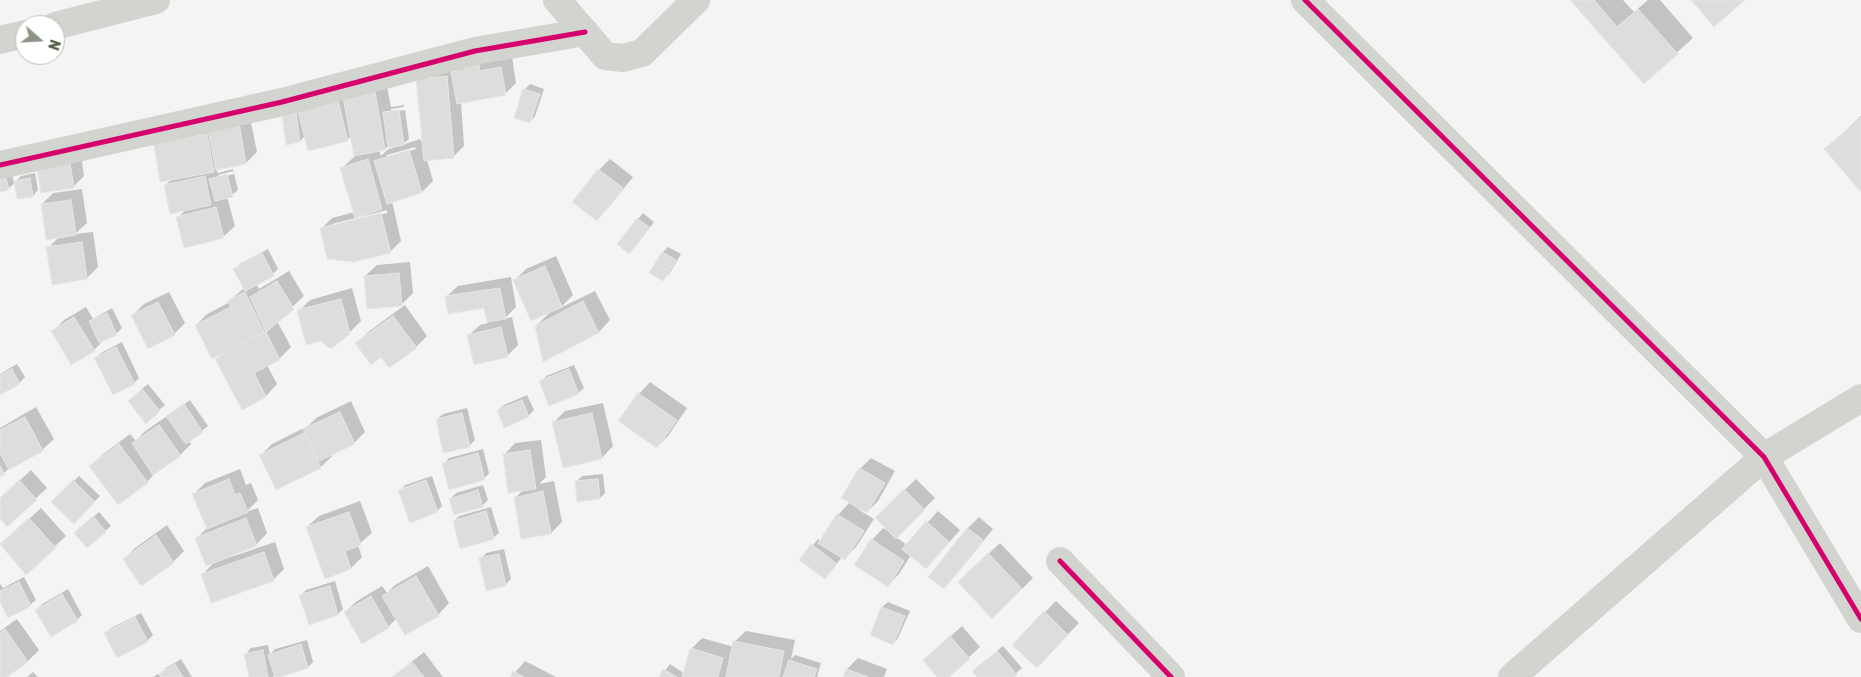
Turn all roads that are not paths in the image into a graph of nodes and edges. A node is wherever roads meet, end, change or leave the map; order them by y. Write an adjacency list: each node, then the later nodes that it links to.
1 (156, 0): 5 (street)
2 (557, 0): 6 (street)
3 (696, 0): 6 (street)
4 (1305, 0): 11 (street)
5 (65, 23)
6 (585, 32): 9 (street)
7 (15, 36): 8 (street)
8 (0, 40)
9 (0, 165)
10 (1861, 398): 11 (street)
11 (1764, 457): 13 (street); 15 (street)
12 (1060, 561): 14 (street)
13 (1861, 619)
14 (1171, 677)
15 (1512, 677)

